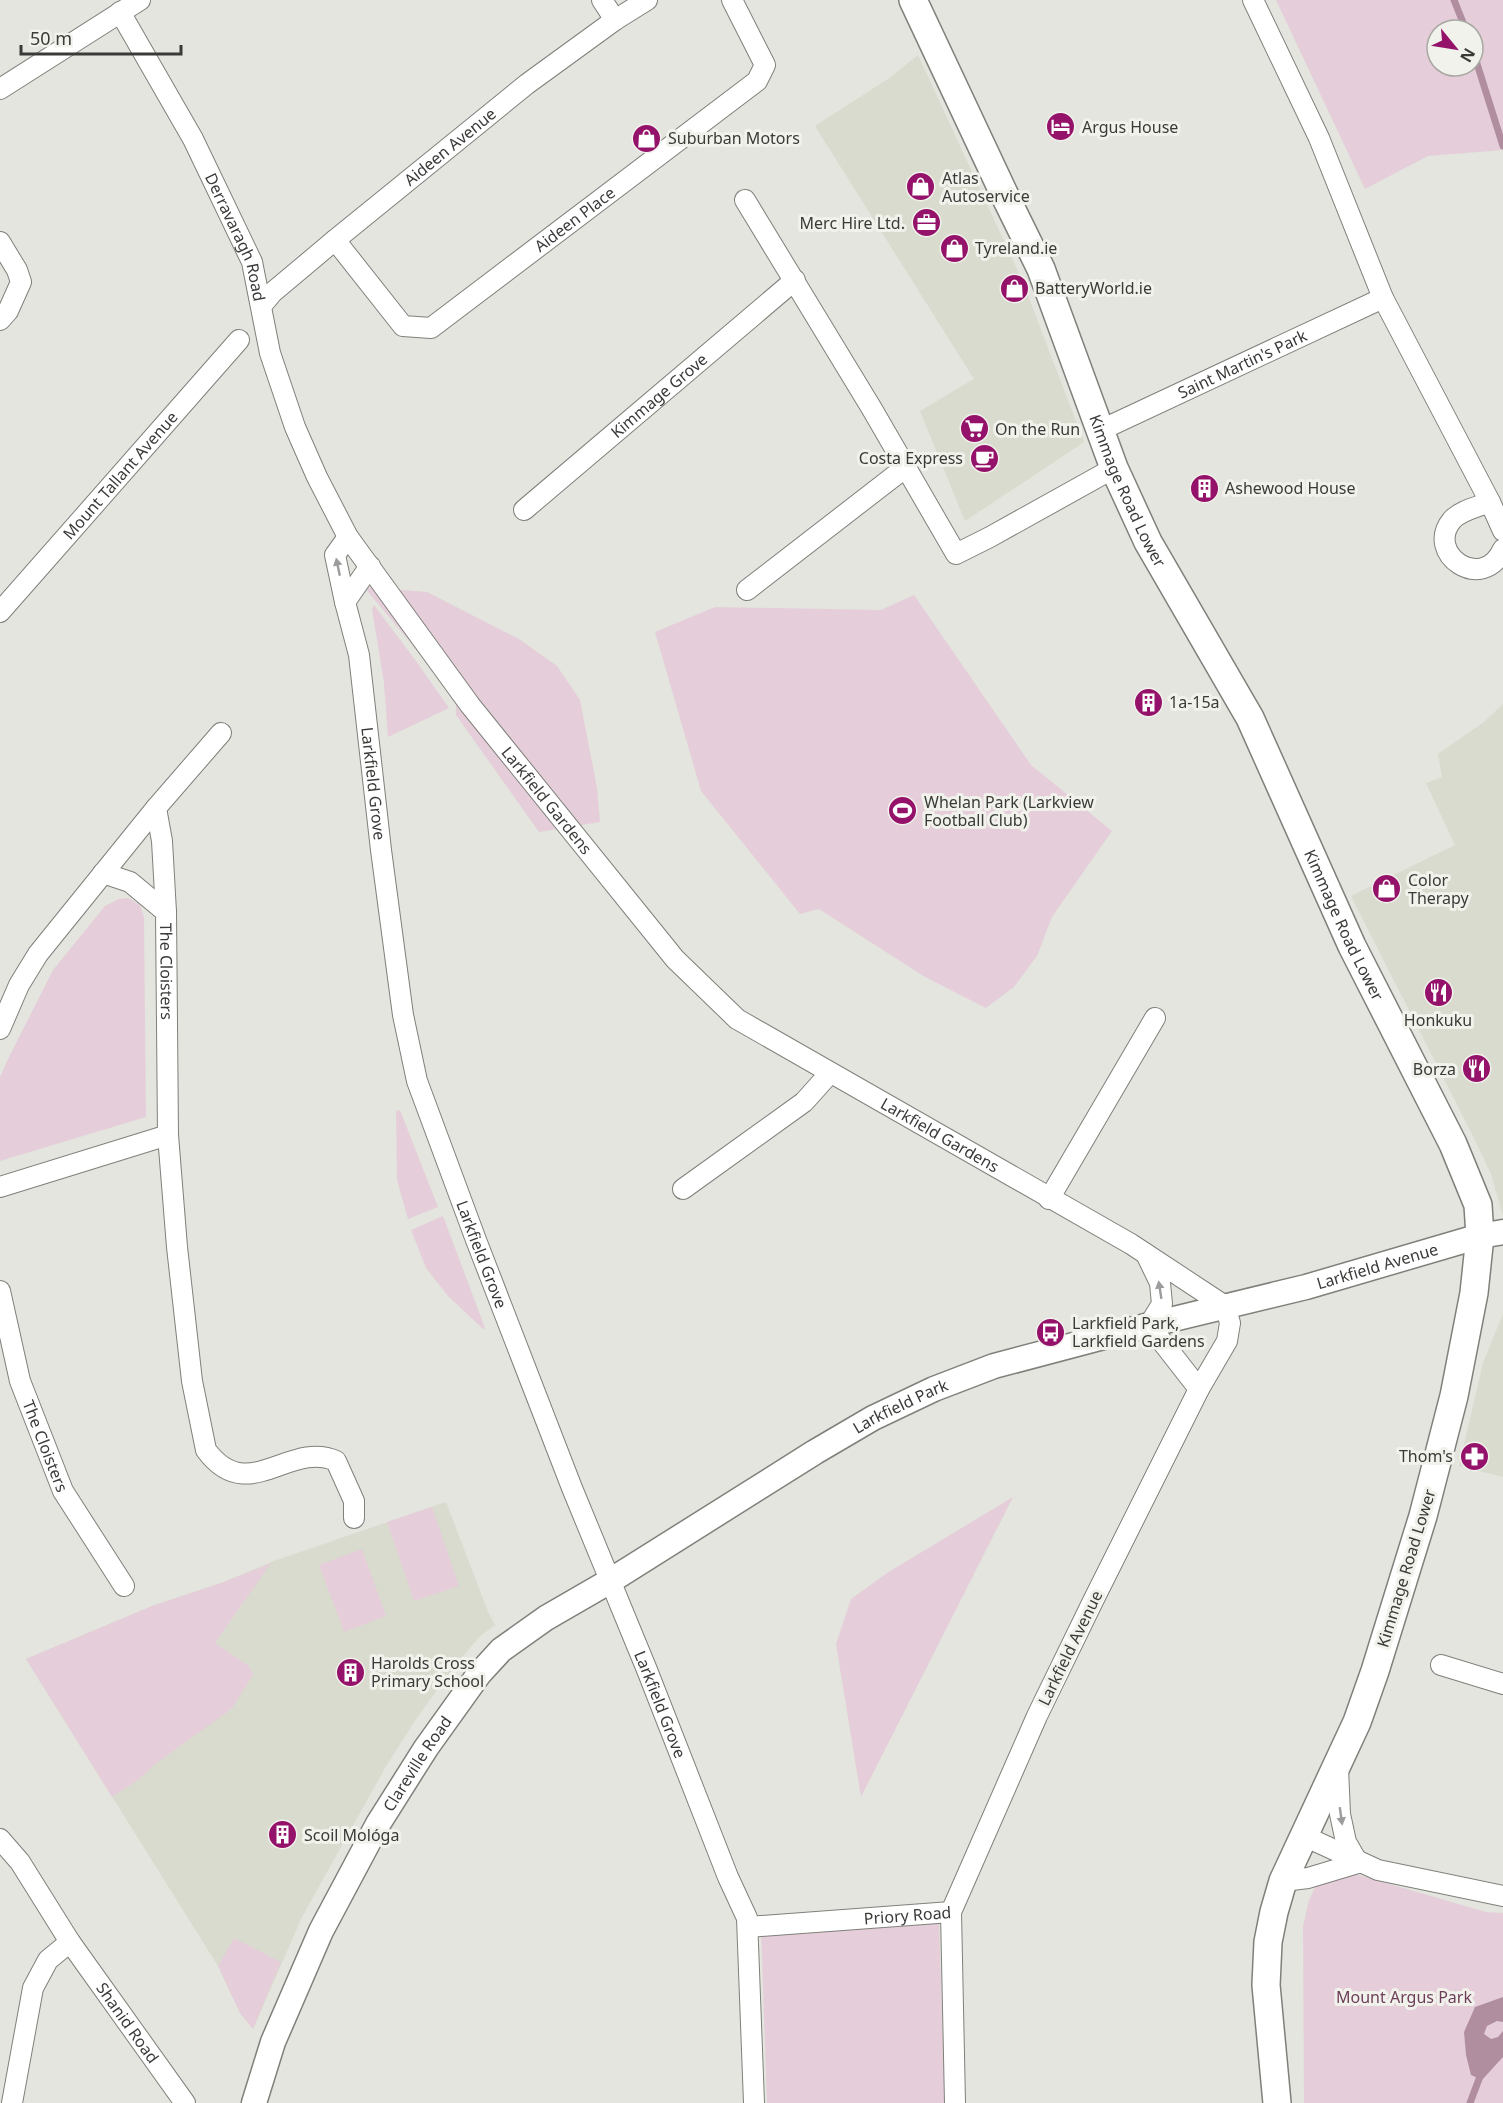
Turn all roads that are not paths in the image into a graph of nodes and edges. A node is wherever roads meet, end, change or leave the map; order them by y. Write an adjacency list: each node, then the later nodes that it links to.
1 (140, 0): 7 (street)
2 (602, 0): 8 (street)
3 (647, 0): 8 (street, Aideen Avenue)
4 (732, 0): 11 (street, Aideen Place)
5 (913, 0): 18 (main road, Kimmage Road Lower)
6 (1253, 0): 14 (street)
7 (120, 12): 9 (street); 15 (street, Derravaragh Road)
8 (615, 20): 11 (street, Aideen Avenue)
9 (0, 89)
10 (745, 200): 13 (street)
11 (335, 240): 15 (street, Aideen Avenue)
12 (0, 242): 16 (street)
13 (795, 280): 19 (street); 23 (street, Kimmage Grove)
14 (1383, 298): 18 (street, Saint Martin's Park); 22 (street)
15 (262, 305): 21 (street, Derravaragh Road)
16 (0, 320)
17 (239, 340): 30 (street, Mount Tallant Avenue)
18 (1101, 430): 20 (main road, Kimmage Road Lower)
19 (906, 467): 20 (street); 28 (street)
20 (1114, 468): 42 (main road, Kimmage Road Lower)
21 (317, 477): 25 (street, Larkfield Gardens)
22 (1490, 502): 24 (street); 26 (street)
23 (524, 510)
24 (1503, 531)
25 (348, 537): 27 (street, Larkfield Gardens); 29 (street, Larkfield Grove, one-way to 25)
26 (1503, 549)
27 (370, 566): 29 (street); 37 (street, Larkfield Gardens)
28 (747, 590)
29 (345, 602): 49 (street, Larkfield Grove)
30 (0, 612)
31 (221, 733): 32 (street)
32 (156, 808): 33 (street); 34 (street, The Cloisters)
33 (103, 873): 34 (street); 36 (street)
34 (166, 912): 38 (street, The Cloisters)
35 (1155, 1018): 41 (street)
36 (0, 1029)
37 (830, 1073): 40 (street); 41 (street, Larkfield Gardens)
38 (168, 1135): 39 (street); 48 (street, The Cloisters)
39 (0, 1187)
40 (683, 1189)
41 (1049, 1199): 43 (street, Larkfield Gardens)
42 (1492, 1234): 45 (street, Larkfield Avenue); 53 (main road, Kimmage Road Lower)
43 (1146, 1254): 45 (street, Larkfield Gardens); 46 (street, one-way to 43)
44 (0, 1291): 50 (street, The Cloisters)
45 (1225, 1306): 46 (street, Larkfield Park); 47 (street, Larkfield Avenue)
46 (1149, 1324): 47 (street); 49 (street, Larkfield Park)
47 (1199, 1389): 59 (street, Larkfield Avenue)
48 (354, 1518)
49 (610, 1581): 60 (street, Larkfield Grove); 64 (street, Clareville Road)
50 (124, 1586)
51 (1441, 1665): 52 (street)
52 (1503, 1684)
53 (1338, 1765): 54 (main road, Kimmage Road Lower); 56 (street, one-way to 56)
54 (1304, 1836): 56 (street); 57 (main road, Kimmage Road Lower)
55 (0, 1839): 61 (street, Shanid Road)
56 (1358, 1863): 57 (street); 58 (street)
57 (1283, 1881): 67 (main road, Kimmage Road Lower)
58 (1503, 1896)
59 (951, 1912): 60 (street, Priory Road); 66 (street, Priory Road)
60 (748, 1928): 65 (street)
61 (70, 1942): 62 (street); 63 (street, Shanid Road)
62 (12, 2103)
63 (185, 2103)
64 (254, 2103)
65 (754, 2103)
66 (955, 2103)
67 (1277, 2103)

